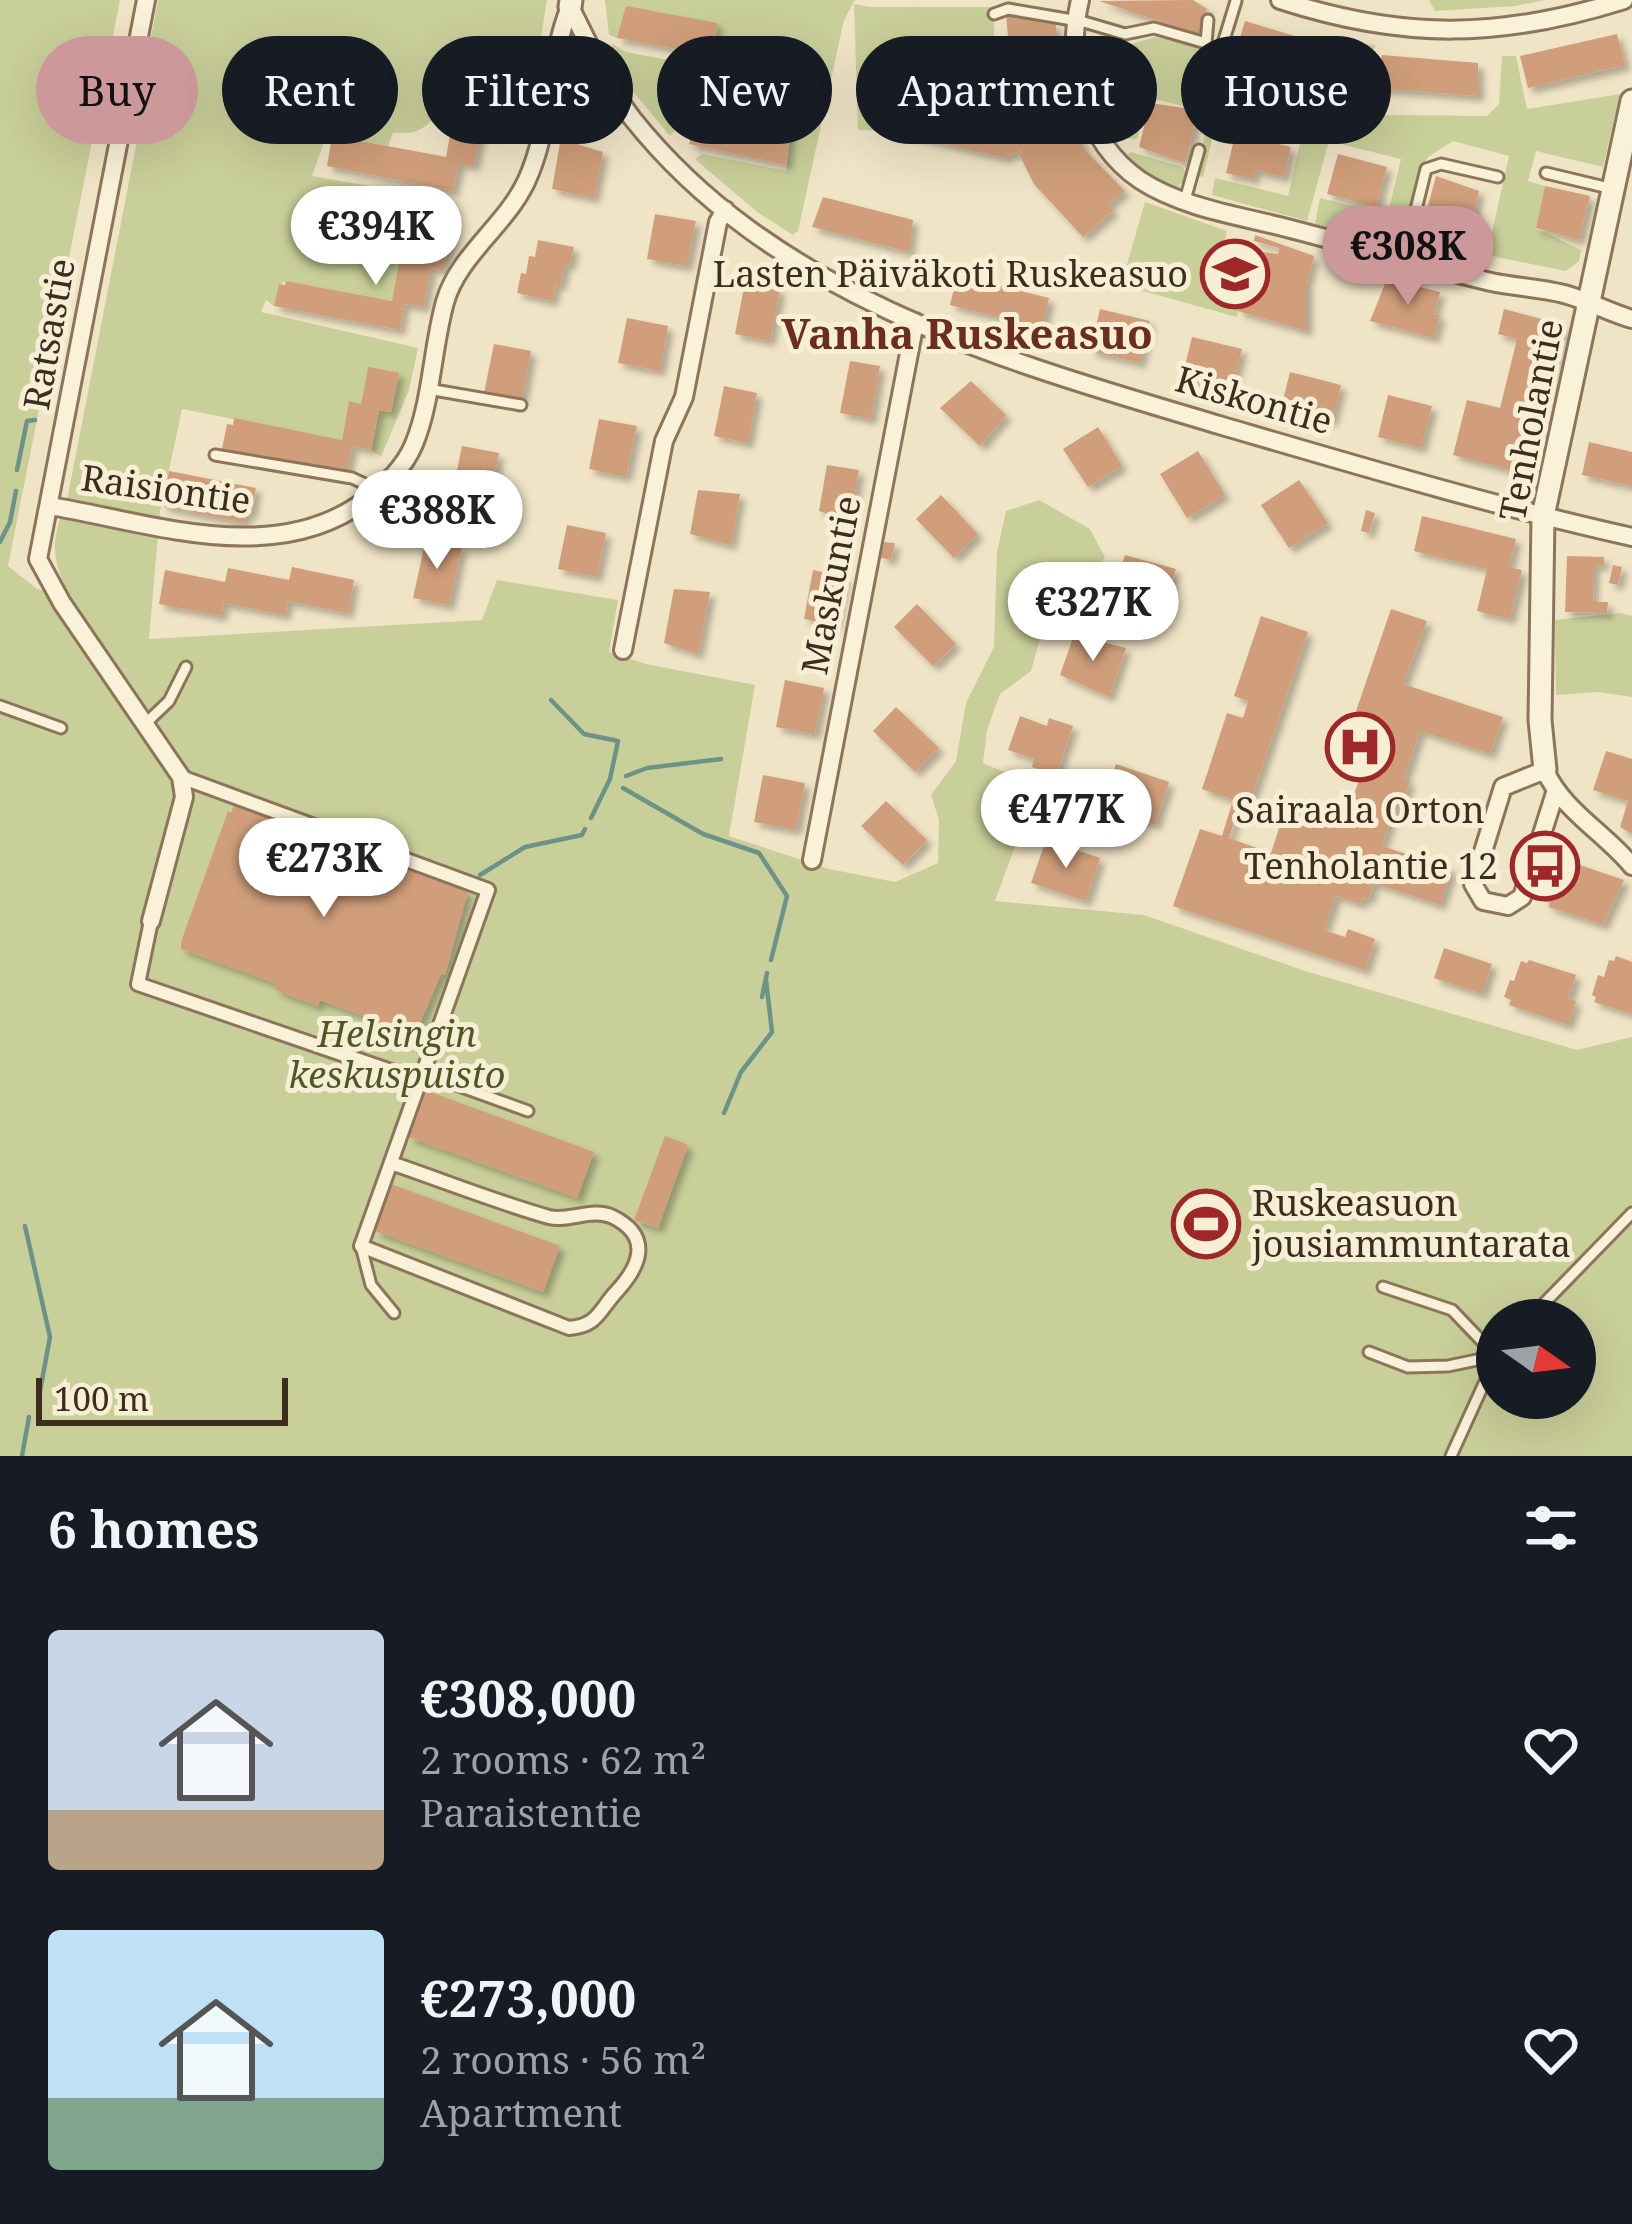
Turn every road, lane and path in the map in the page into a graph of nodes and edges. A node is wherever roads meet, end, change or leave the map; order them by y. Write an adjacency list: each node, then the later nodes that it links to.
1 (146, 0): 26 (street, Ratsastie)
2 (1081, 0): 8 (street)
3 (1280, 0): 4 (street)
4 (1624, 0)
5 (1236, 1): 10 (lane)
6 (571, 3): 17 (street, Kiskontie); 22 (street, Raisiontie)
7 (994, 14): 8 (lane)
8 (1076, 20): 9 (lane); 16 (street)
9 (1208, 20)
10 (1225, 36)
11 (1632, 104): 15 (street, Tenholantie)
12 (1199, 150): 16 (lane)
13 (1546, 172): 15 (lane)
14 (1498, 177): 18 (lane)
15 (1613, 189): 19 (street, Tenholantie)
16 (1185, 200): 18 (street)
17 (725, 210): 21 (street, Kiskontie); 29 (street)
18 (1404, 258): 19 (street)
19 (1588, 303): 20 (street); 27 (street, Tenholantie)
20 (1632, 319)
21 (915, 322): 27 (street, Kiskontie); 36 (street, Maskuntie)
22 (428, 389): 23 (lane); 25 (street, Raisiontie)
23 (521, 405)
24 (215, 455): 25 (lane)
25 (368, 498): 26 (street, Raisiontie)
26 (50, 506): 32 (street, Ratsastie)
27 (1543, 516): 28 (street, Kiskontie); 35 (street, Tenholantie)
28 (1632, 537)
29 (622, 650)
30 (186, 667): 32 (lane)
31 (0, 706): 33 (lane)
32 (146, 723): 34 (street, Ratsastie)
33 (62, 728)
34 (181, 777): 38 (street); 39 (street)
35 (1551, 780): 35 (street); 37 (street)
36 (812, 860)
37 (1632, 866)
38 (151, 921): 39 (street)
39 (422, 1077): 40 (lane); 41 (street)
40 (528, 1111)
41 (391, 1162): 43 (street); 43 (street)
42 (1632, 1213): 45 (lane)
43 (361, 1246): 46 (lane)
44 (1383, 1288): 47 (lane)
45 (1548, 1299)
46 (394, 1313)
47 (1476, 1335)
48 (1369, 1352): 49 (lane)
49 (1476, 1360)
50 (1476, 1402): 51 (lane)
51 (1451, 1456)

